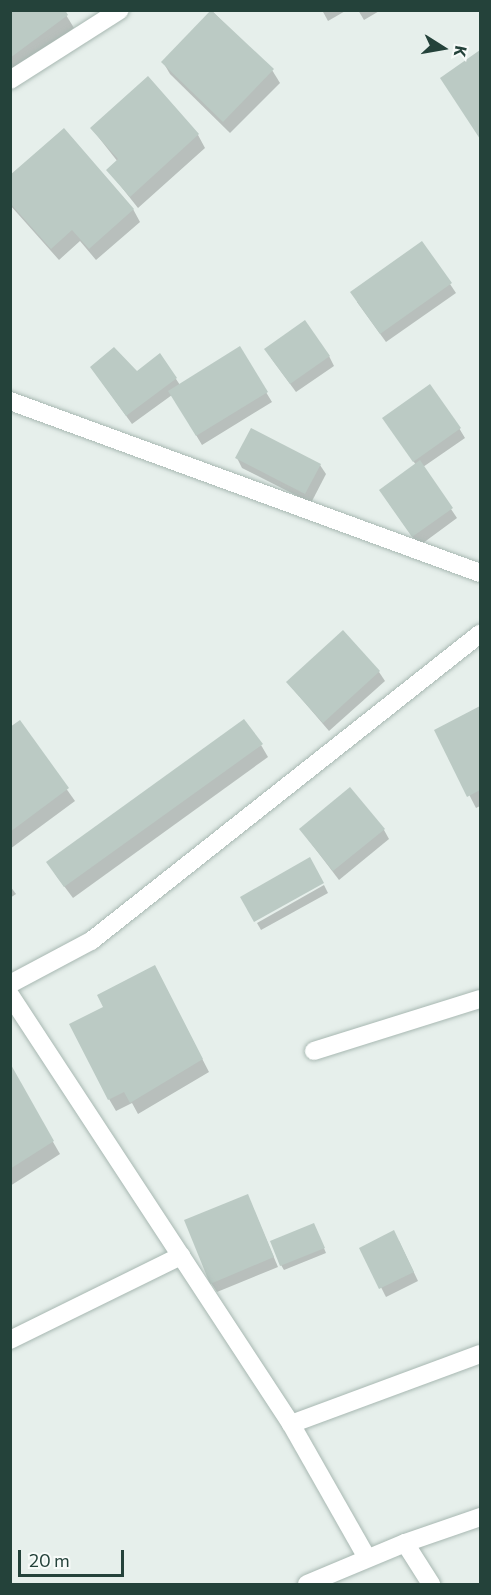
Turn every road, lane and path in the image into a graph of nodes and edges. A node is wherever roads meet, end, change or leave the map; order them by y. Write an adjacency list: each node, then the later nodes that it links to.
1 (120, 10): 2 (street)
2 (10, 80)
3 (10, 401): 4 (street)
4 (480, 573)
5 (480, 634): 6 (street)
6 (10, 984)
7 (10, 995): 10 (street)
8 (480, 999): 9 (street)
9 (314, 1051)
10 (181, 1256): 11 (street); 13 (street)
11 (10, 1340)
12 (480, 1354): 13 (street)
13 (291, 1424): 16 (street)
14 (480, 1517): 15 (street)
15 (405, 1543): 16 (street); 18 (street)
16 (367, 1558): 17 (street)
17 (307, 1584)
18 (431, 1584)

